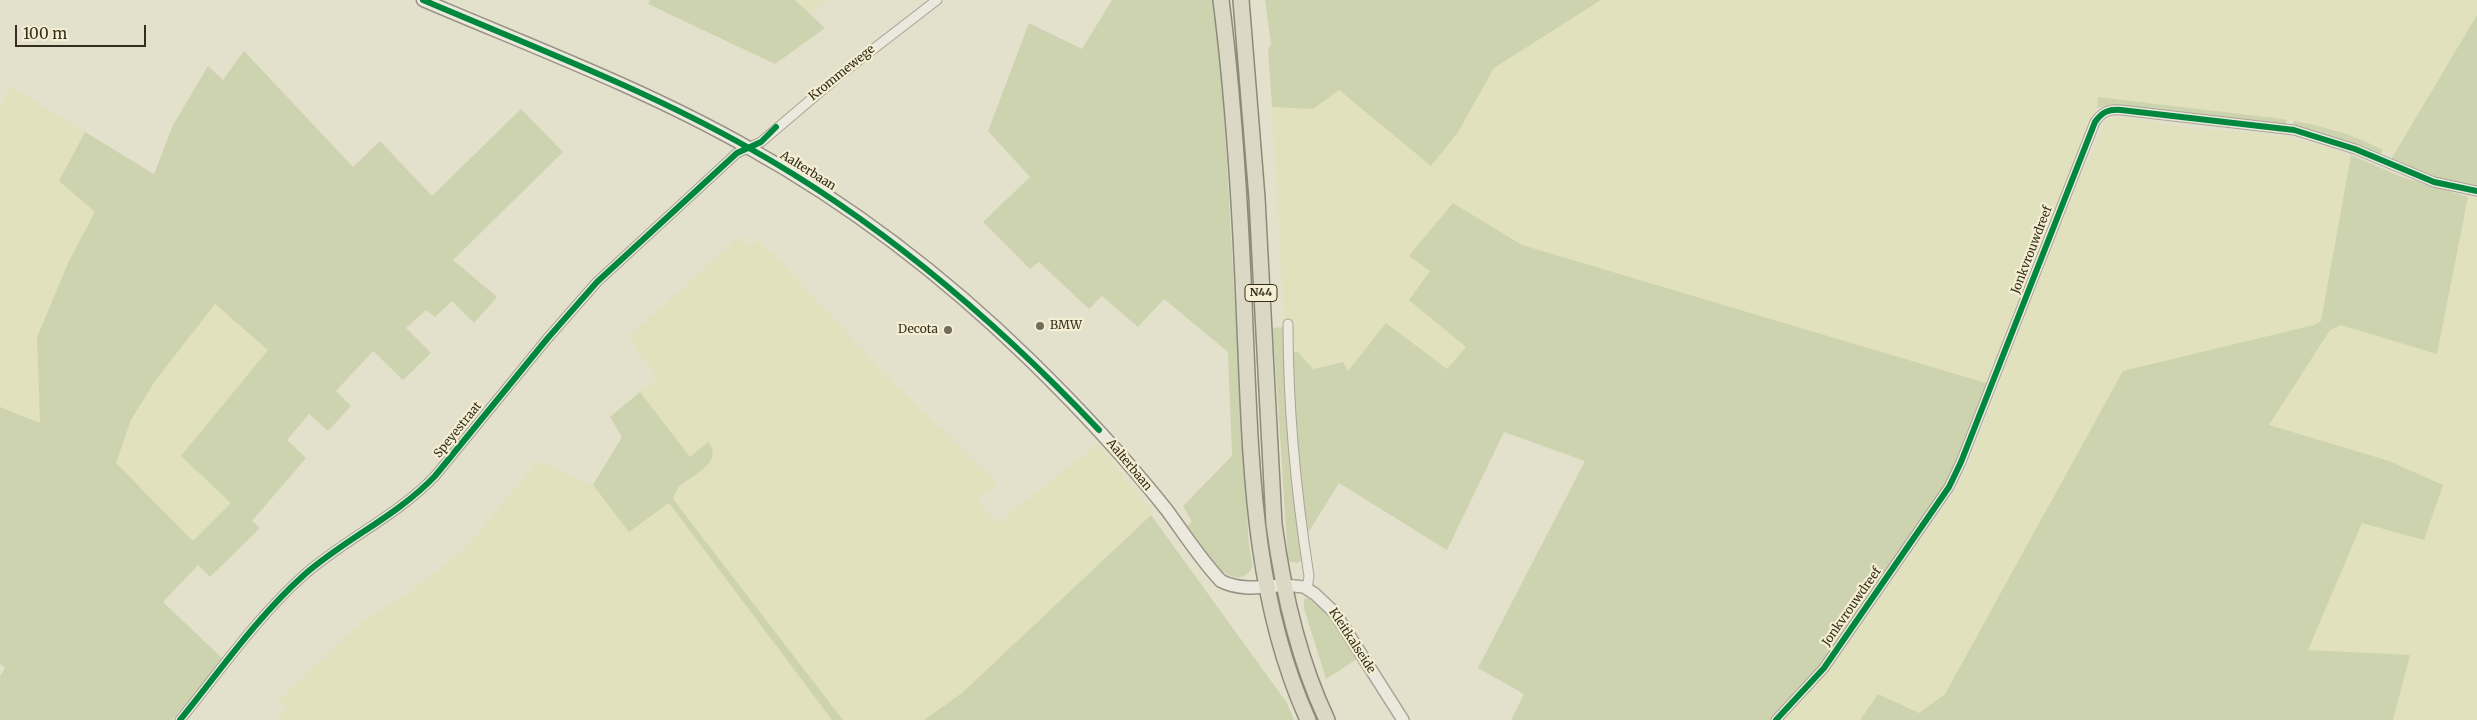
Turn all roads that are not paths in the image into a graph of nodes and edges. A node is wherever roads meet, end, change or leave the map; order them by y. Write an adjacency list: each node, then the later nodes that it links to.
1 (424, 0): 5 (main road, Aalterbaan)
2 (937, 0): 5 (street, Krommewege)
3 (1221, 0): 9 (highway, N44)
4 (1241, 0): 8 (highway, N44)
5 (749, 148): 9 (main road, Aalterbaan); 11 (street, Speyestraat)
6 (2477, 191): 15 (street, Jonkvrouwdreef)
7 (1288, 324): 10 (street)
8 (1284, 585): 9 (main road, Aalterbaan); 10 (street, Kleitkalseide); 13 (highway, N44)
9 (1266, 586): 12 (highway, N44)
10 (1308, 589): 14 (street, Kleitkalseide)
11 (180, 720)
12 (1308, 720)
13 (1327, 720)
14 (1403, 720)
15 (1776, 720)

